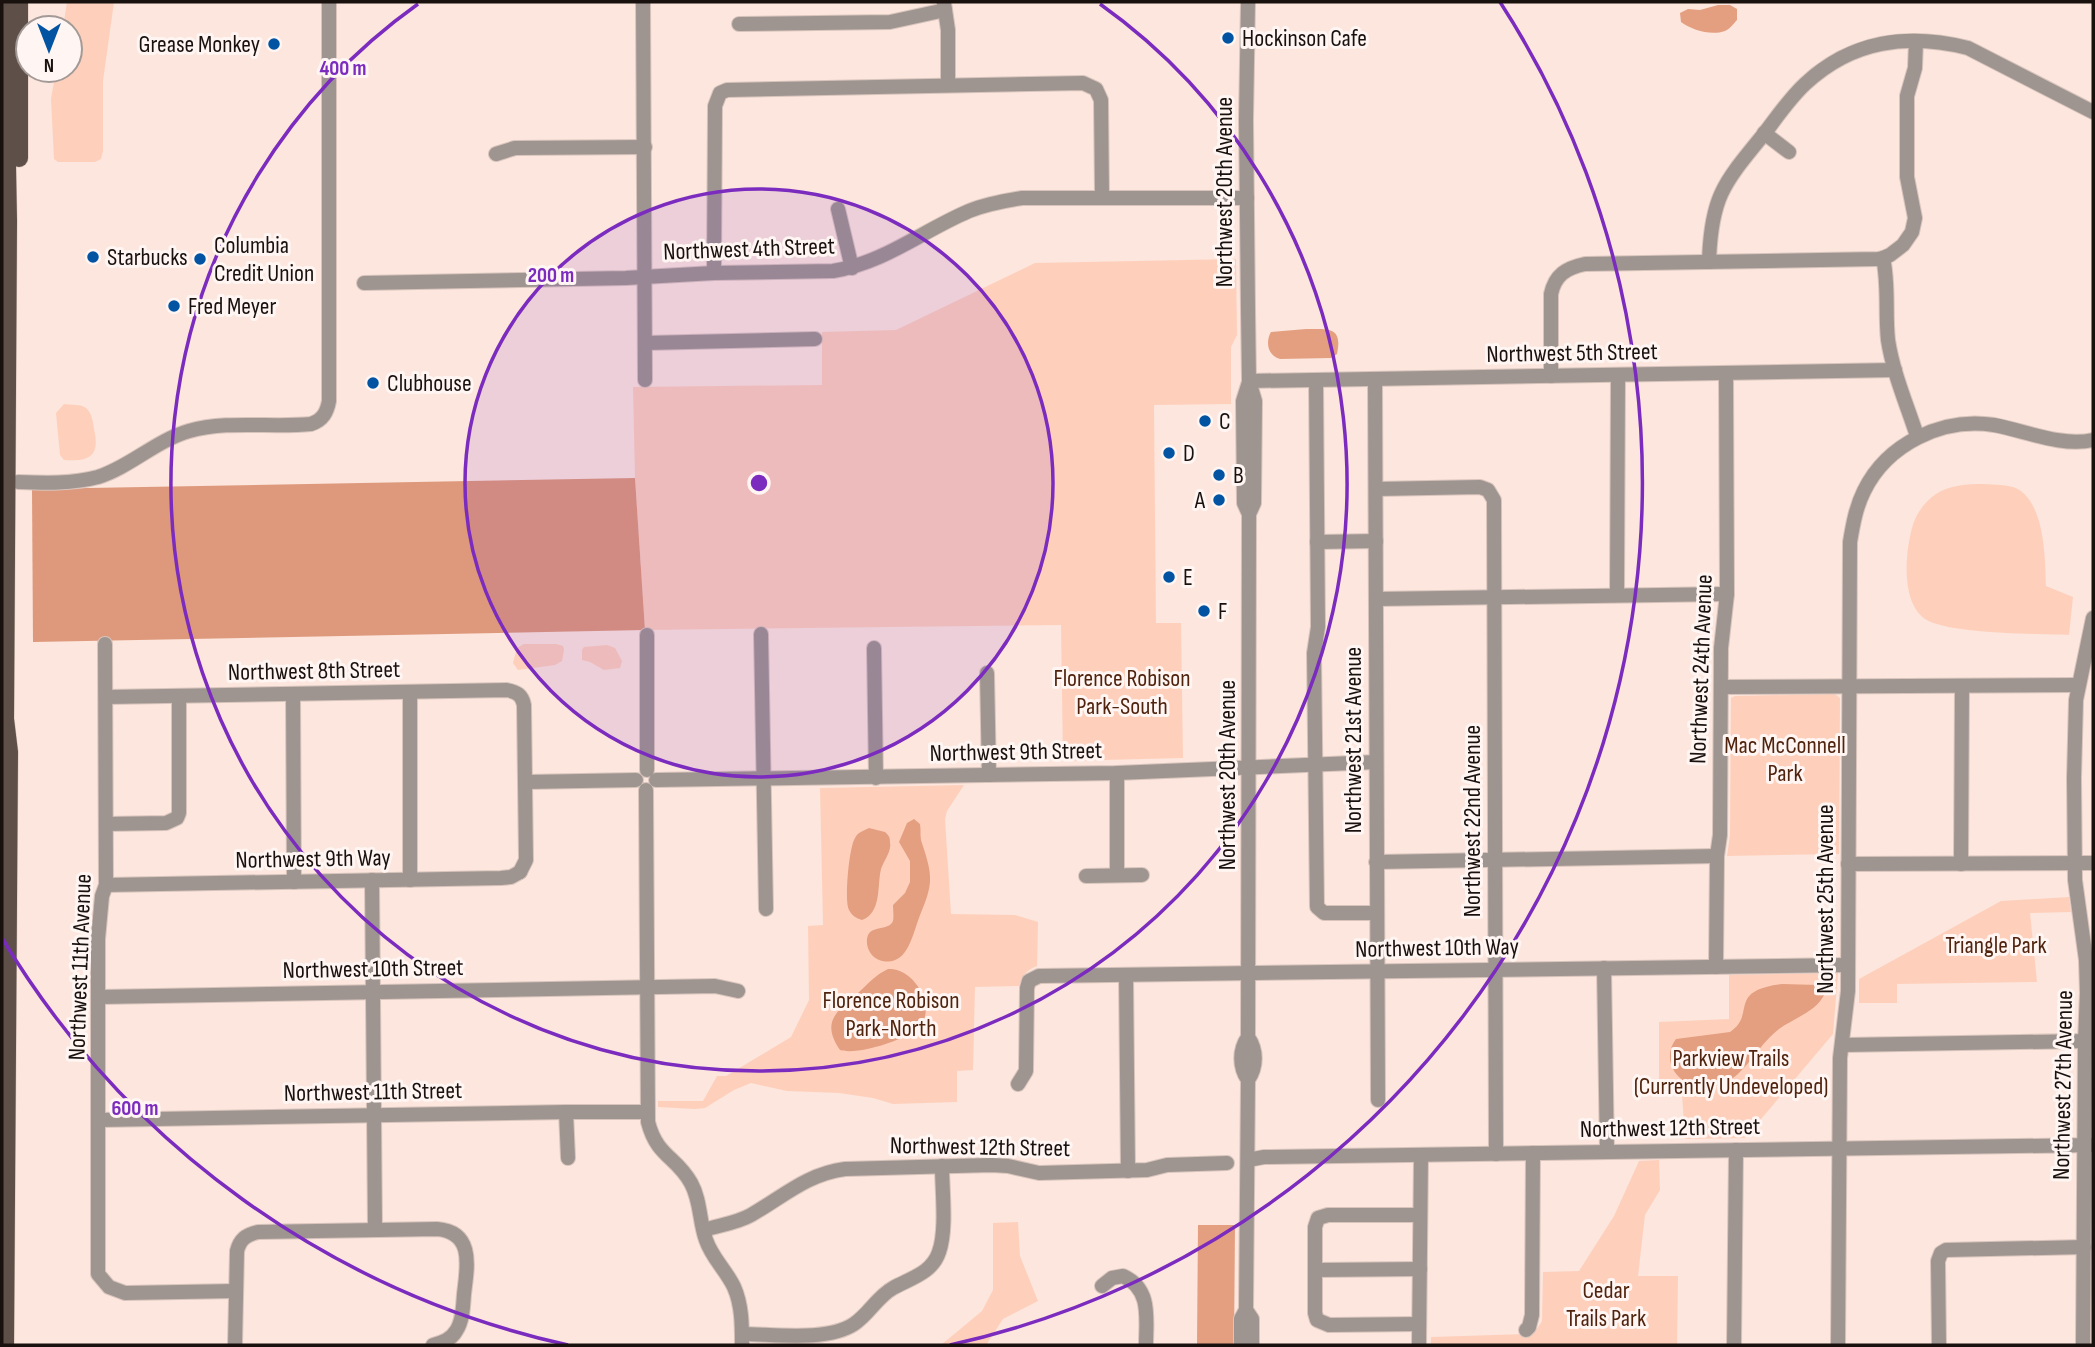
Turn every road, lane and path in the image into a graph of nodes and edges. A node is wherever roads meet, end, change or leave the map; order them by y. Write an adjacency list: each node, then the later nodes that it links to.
1 (4, 2): 58 (main road)
2 (19, 2): 36 (main road)
3 (329, 2): 36 (street)
4 (643, 2): 12 (street)
5 (1248, 2): 16 (street, Northwest 20th Avenue)
6 (944, 6): 7 (street); 9 (street)
7 (738, 24)
8 (1916, 41): 10 (street); 11 (street); 18 (street)
9 (948, 85): 15 (street); 21 (street)
10 (2093, 112)
11 (1764, 133): 13 (street); 19 (street)
12 (645, 147): 14 (street); 22 (street)
13 (1789, 152)
14 (496, 154)
15 (1102, 197): 16 (street, Northwest 4th Street); 20 (street, Northwest 4th Street)
16 (1247, 198): 33 (street, Northwest 20th Avenue)
17 (838, 209): 20 (street)
18 (1883, 258): 19 (street); 26 (street)
19 (1709, 262): 29 (street)
20 (852, 268): 21 (street, Northwest 4th Street)
21 (714, 273): 22 (street, Northwest 4th Street)
22 (644, 276): 23 (street, Northwest 4th Street); 25 (street)
23 (364, 282)
24 (815, 340): 25 (street)
25 (645, 343): 31 (street)
26 (1895, 370): 27 (street, Northwest 5th Street); 34 (street)
27 (1726, 373): 28 (street, Northwest 5th Street); 41 (street, Northwest 24th Avenue)
28 (1618, 375): 29 (street, Northwest 5th Street); 40 (street)
29 (1551, 376): 30 (street, Northwest 5th Street)
30 (1375, 379): 32 (street, Northwest 5th Street); 37 (street, Northwest 21st Avenue)
31 (645, 380)
32 (1316, 380): 33 (street, Northwest 5th Street); 39 (street)
33 (1249, 381): 61 (street, Northwest 20th Avenue)
34 (1917, 436): 35 (street); 52 (street, Northwest 25th Avenue)
35 (2093, 440)
36 (18, 482): 58 (main road)
37 (1376, 489): 38 (street, Northwest 21st Avenue); 42 (street, Northwest 22nd Avenue)
38 (1376, 541): 39 (street); 43 (street, Northwest 21st Avenue)
39 (1317, 542): 60 (street)
40 (1617, 594): 41 (street); 42 (street)
41 (1727, 594): 53 (street, Northwest 24th Avenue)
42 (1494, 597): 43 (street); 70 (street, Northwest 22nd Avenue)
43 (1376, 599): 59 (street, Northwest 21st Avenue)
44 (2093, 618): 50 (street, Northwest 27th Avenue)
45 (761, 634): 65 (street)
46 (647, 635): 66 (street)
47 (106, 644): 57 (street, Northwest 11th Avenue)
48 (874, 648): 64 (street)
49 (987, 673): 63 (street)
50 (2078, 685): 51 (street); 75 (street, Northwest 27th Avenue)
51 (1962, 686): 52 (street); 74 (street)
52 (1849, 687): 53 (street); 73 (street, Northwest 25th Avenue)
53 (1721, 688): 69 (street, Northwest 24th Avenue)
54 (410, 692): 55 (street, Northwest 8th Street); 67 (street, Northwest 8th Street); 80 (street)
55 (293, 694): 56 (street, Northwest 8th Street); 81 (street)
56 (179, 696): 57 (street, Northwest 8th Street); 68 (street)
57 (106, 698): 68 (street, Northwest 11th Avenue)
58 (9, 752): 128 (main road)
59 (1376, 762): 60 (street, Northwest 9th Street); 71 (street, Northwest 21st Avenue)
60 (1315, 764): 61 (street, Northwest 9th Street); 84 (street)
61 (1250, 768): 62 (street, Northwest 9th Street); 90 (street, Northwest 20th Avenue)
62 (1117, 773): 63 (street, Northwest 9th Street); 76 (street)
63 (989, 775): 64 (street, Northwest 9th Street)
64 (876, 778): 65 (street, Northwest 9th Street)
65 (764, 779): 66 (street, Northwest 9th Street); 83 (street)
66 (646, 780): 67 (street, Northwest 9th Street); 92 (street)
67 (526, 782): 80 (street, Northwest 9th Way)
68 (106, 824): 82 (street, Northwest 11th Avenue)
69 (1717, 856): 70 (street); 86 (street, Northwest 24th Avenue)
70 (1495, 859): 71 (street); 88 (street, Northwest 22nd Avenue)
71 (1376, 862): 84 (street, Northwest 21st Avenue)
72 (2093, 863): 75 (street)
73 (1848, 864): 74 (street); 85 (street, Northwest 25th Avenue)
74 (1961, 864): 75 (street)
75 (2074, 864): 96 (street, Northwest 27th Avenue)
76 (1117, 875): 77 (street); 78 (street)
77 (1142, 875)
78 (1086, 876)
79 (372, 880): 80 (street, Northwest 9th Way); 81 (street, Northwest 9th Way); 94 (street)
80 (410, 880)
81 (294, 882): 82 (street, Northwest 9th Way)
82 (106, 886): 95 (street, Northwest 11th Avenue)
83 (765, 909)
84 (1377, 913): 89 (street, Northwest 21st Avenue)
85 (1847, 965): 86 (street, Northwest 10th Way); 97 (street, Northwest 25th Avenue)
86 (1716, 967): 87 (street, Northwest 10th Way)
87 (1604, 968): 88 (street, Northwest 10th Way); 107 (street)
88 (1495, 970): 89 (street, Northwest 10th Way); 109 (street, Northwest 22nd Avenue)
89 (1377, 971): 90 (street, Northwest 10th Way); 99 (street, Northwest 21st Avenue)
90 (1249, 973): 91 (street, Northwest 10th Way); 112 (street, Northwest 20th Avenue)
91 (1126, 975): 98 (street, Northwest 10th Way); 115 (street)
92 (648, 989): 93 (street, Northwest 10th Street); 94 (street, Northwest 10th Street); 101 (street)
93 (738, 991)
94 (373, 992): 95 (street, Northwest 10th Street); 102 (street)
95 (99, 997): 103 (street, Northwest 11th Avenue)
96 (2085, 1041): 97 (street); 104 (street, Northwest 27th Avenue)
97 (1843, 1045): 105 (street, Northwest 25th Avenue)
98 (1018, 1084)
99 (1378, 1100)
100 (566, 1112): 101 (street, Northwest 11th Street); 102 (street, Northwest 11th Street); 111 (street)
101 (647, 1112): 118 (street)
102 (374, 1115): 103 (street, Northwest 11th Street); 117 (street)
103 (99, 1120): 123 (street, Northwest 11th Avenue)
104 (2089, 1145): 105 (street, Northwest 12th Street); 119 (street, Northwest 27th Avenue)
105 (1840, 1149): 106 (street, Northwest 12th Street); 136 (street, Northwest 25th Avenue)
106 (1736, 1150): 107 (street, Northwest 12th Street); 135 (street)
107 (1606, 1152): 108 (street, Northwest 12th Street)
108 (1533, 1153): 109 (street, Northwest 12th Street); 126 (street)
109 (1496, 1154): 110 (street, Northwest 12th Street)
110 (1421, 1155): 112 (street, Northwest 12th Street); 116 (street)
111 (568, 1158)
112 (1248, 1160): 124 (street, Northwest 20th Avenue)
113 (1227, 1163): 115 (street, Northwest 12th Street)
114 (942, 1166): 115 (street, Northwest 12th Street); 118 (street, Northwest 12th Street); 127 (street)
115 (1128, 1171)
116 (1420, 1215): 120 (street); 121 (street)
117 (375, 1230): 123 (street); 130 (street)
118 (704, 1230): 127 (street)
119 (2084, 1247): 137 (street); 138 (street, Northwest 27th Avenue)
120 (1420, 1269): 121 (street); 125 (street)
121 (1316, 1270): 125 (street)
122 (1102, 1286): 131 (street)
123 (235, 1291): 129 (street)
124 (1247, 1310): 132 (street, Northwest 20th Avenue); 133 (street, Northwest 20th Avenue)
125 (1419, 1324): 134 (street)
126 (1526, 1330)
127 (742, 1340)
128 (5, 1345)
129 (235, 1345)
130 (433, 1345)
131 (1146, 1345)
132 (1241, 1345)
133 (1252, 1345)
134 (1419, 1345)
135 (1734, 1345)
136 (1838, 1345)
137 (1938, 1345)
138 (2083, 1345)

